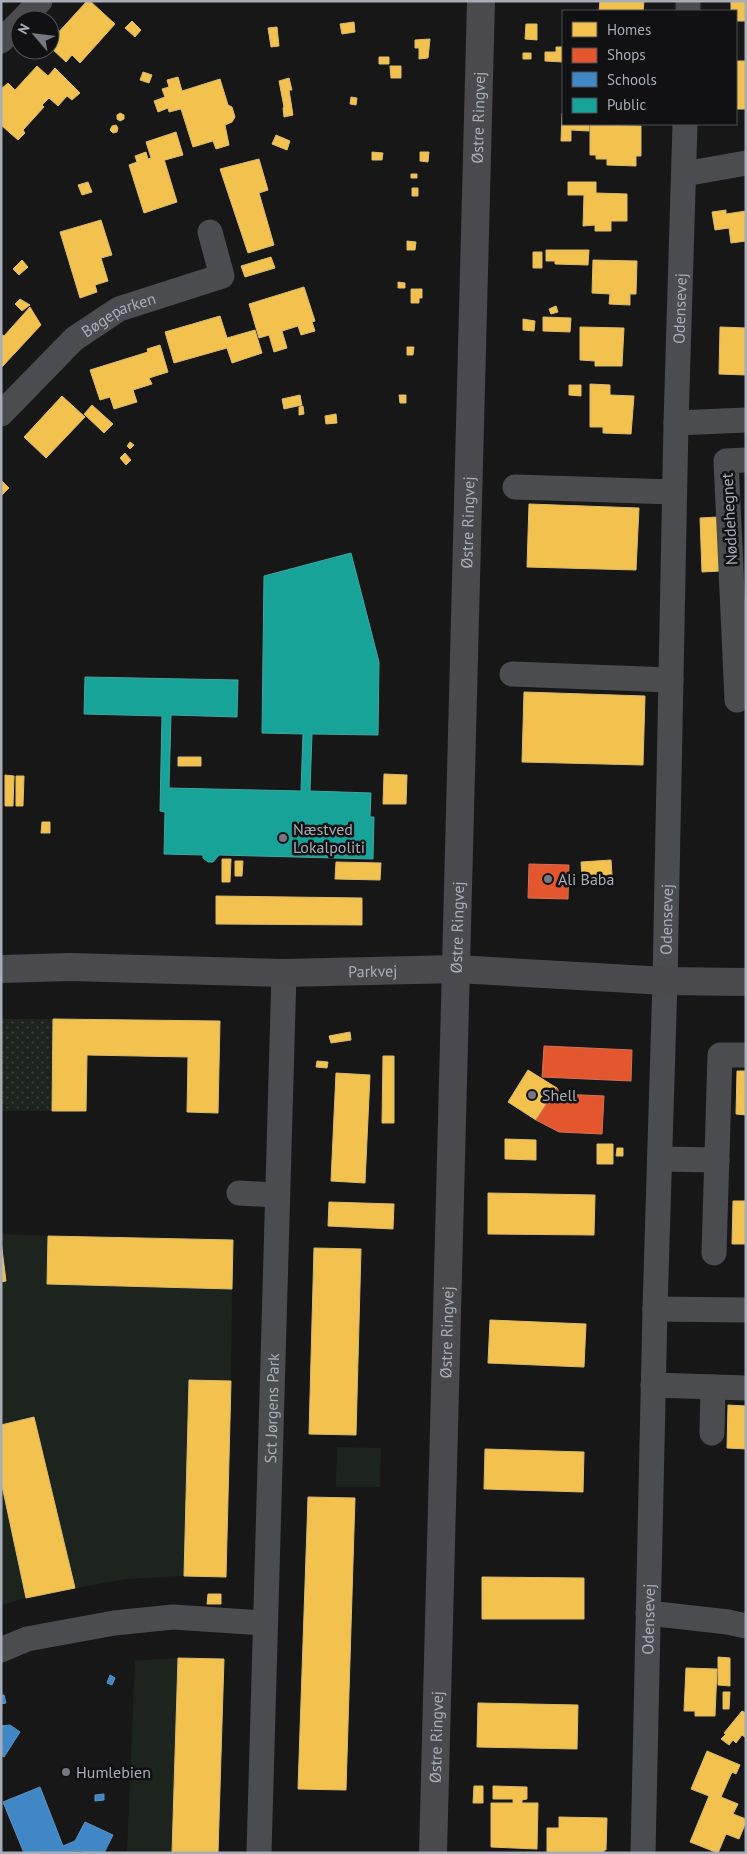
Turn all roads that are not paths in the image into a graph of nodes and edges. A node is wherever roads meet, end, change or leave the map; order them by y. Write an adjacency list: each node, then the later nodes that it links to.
1 (481, 1): 19 (street, Østre Ringvej)
2 (10, 32): 3 (street)
3 (1, 41)
4 (685, 125): 6 (street, Odensevej)
5 (746, 163): 6 (street)
6 (684, 174): 10 (street, Odensevej)
7 (210, 232): 8 (street, Bøgeparken)
8 (1, 414)
9 (746, 420): 10 (street)
10 (676, 423): 13 (street, Odensevej)
11 (746, 460): 14 (street, Nøddehegnet)
12 (515, 486): 13 (street)
13 (674, 492): 16 (street, Odensevej)
14 (739, 598): 17 (street, Nøddehegnet)
15 (512, 674): 16 (street)
16 (671, 680): 21 (street, Odensevej)
17 (737, 700)
18 (1, 969): 20 (street, Parkvej)
19 (457, 970): 20 (street, Parkvej); 21 (street, Parkvej); 40 (street, Østre Ringvej)
20 (284, 973): 27 (street, Sct Jørgens Park)
21 (665, 981): 22 (street, Parkvej); 24 (street, Odensevej)
22 (746, 982)
23 (746, 1055): 25 (street)
24 (660, 1159): 25 (street); 29 (street, Odensevej)
25 (717, 1160): 28 (street)
26 (240, 1192): 27 (street)
27 (277, 1195): 36 (street, Sct Jørgens Park)
28 (714, 1253)
29 (655, 1309): 30 (street); 31 (street, Odensevej)
30 (746, 1310)
31 (653, 1385): 32 (street); 35 (street, Odensevej)
32 (713, 1387): 33 (street); 34 (street)
33 (746, 1388)
34 (712, 1433)
35 (648, 1614): 37 (street); 41 (street, Odensevej)
36 (265, 1623): 38 (street); 39 (street, Sct Jørgens Park)
37 (746, 1626)
38 (1, 1650)
39 (259, 1853)
40 (433, 1853)
41 (643, 1853)

